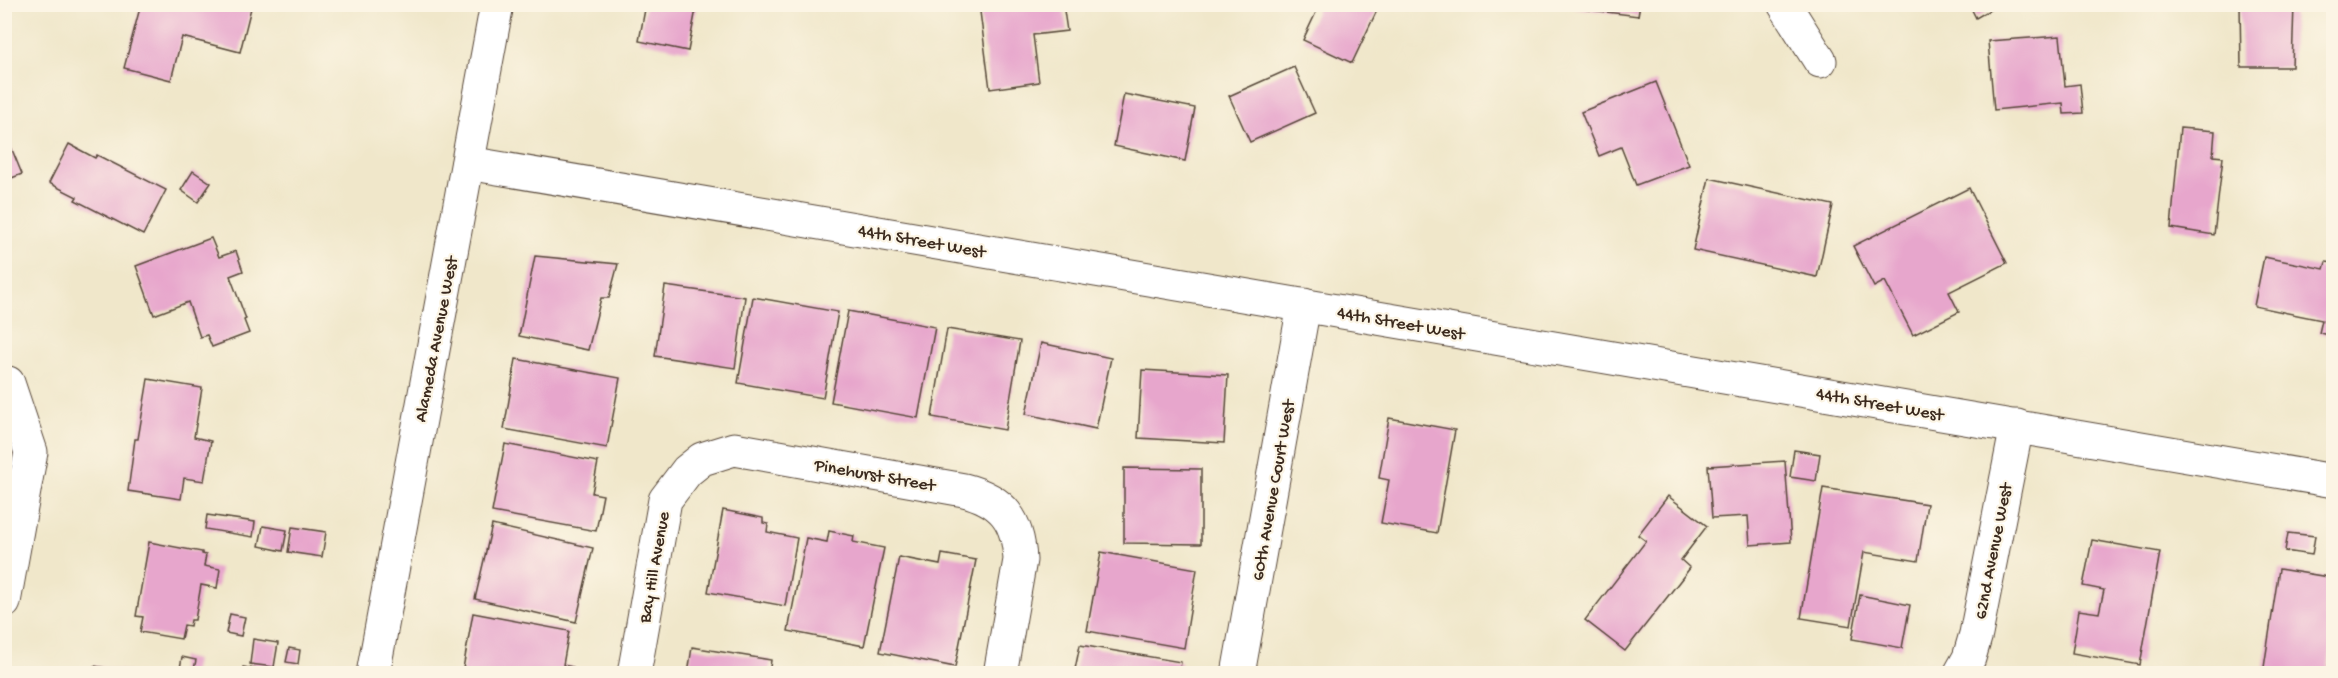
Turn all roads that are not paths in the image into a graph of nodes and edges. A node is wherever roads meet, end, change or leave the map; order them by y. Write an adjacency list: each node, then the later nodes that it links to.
1 (497, 4): 4 (street, Alameda Avenue West)
2 (1784, 4): 3 (street)
3 (1820, 61)
4 (468, 163): 5 (street, 44th Street West); 11 (street, Alameda Avenue West)
5 (1304, 305): 7 (street, 44th Street West); 14 (street, 60th Avenue Court West)
6 (8, 383): 10 (street)
7 (2018, 426): 9 (street, 44th Street West); 15 (street, 62nd Avenue West)
8 (720, 452): 12 (street, Bay Hill Avenue); 13 (street, Pinehurst Street)
9 (2334, 481)
10 (4, 602)
11 (373, 674)
12 (634, 674)
13 (1000, 674)
14 (1238, 674)
15 (1960, 674)

